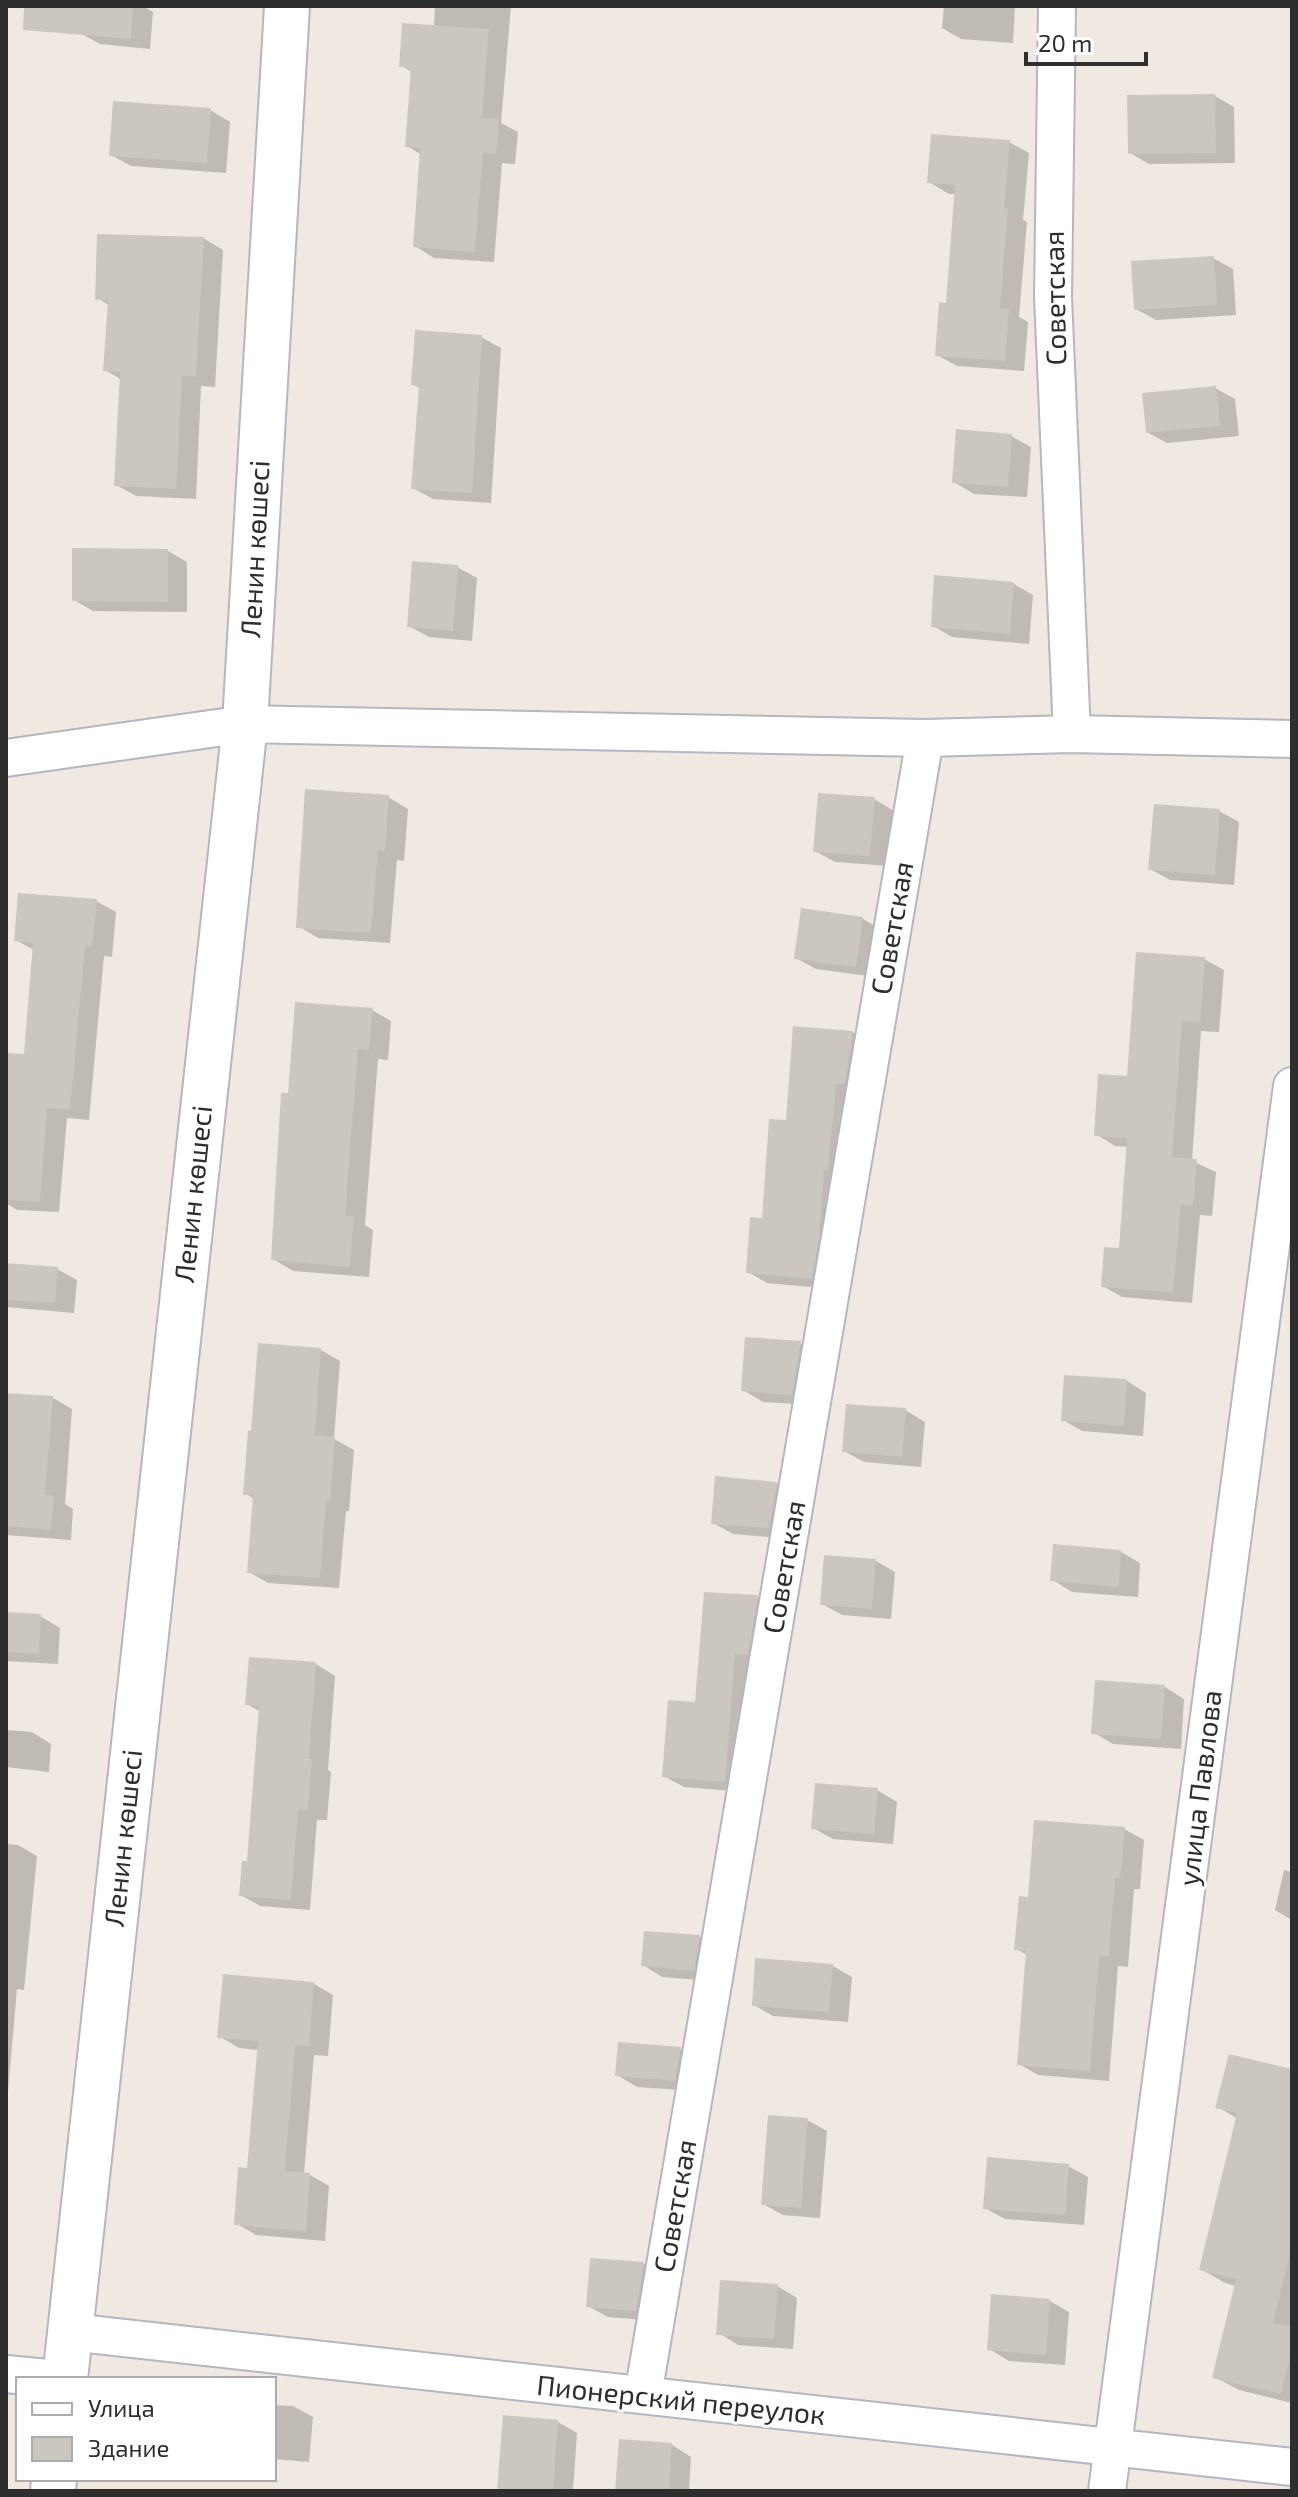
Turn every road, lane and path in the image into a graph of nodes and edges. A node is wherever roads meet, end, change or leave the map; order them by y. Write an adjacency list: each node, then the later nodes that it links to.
1 (287, 6): 3 (street, Ленин көшесі)
2 (1057, 6): 4 (street, Советская)
3 (245, 724): 5 (street); 7 (street); 9 (street, Ленин көшесі)
4 (1072, 734): 5 (street); 6 (street)
5 (925, 738): 13 (street, Советская)
6 (1292, 739)
7 (6, 758)
8 (1292, 1086): 14 (street, улица Павлова)
9 (70, 2332): 12 (street, Ленин көшесі); 13 (street, Пионерский переулок)
10 (6, 2374): 11 (street)
11 (37, 2377)
12 (65, 2377)
13 (643, 2395): 14 (street, Пионерский переулок)
14 (1114, 2447): 15 (street, Пионерский переулок); 16 (street, улица Павлова)
15 (1292, 2467)
16 (1107, 2491)

